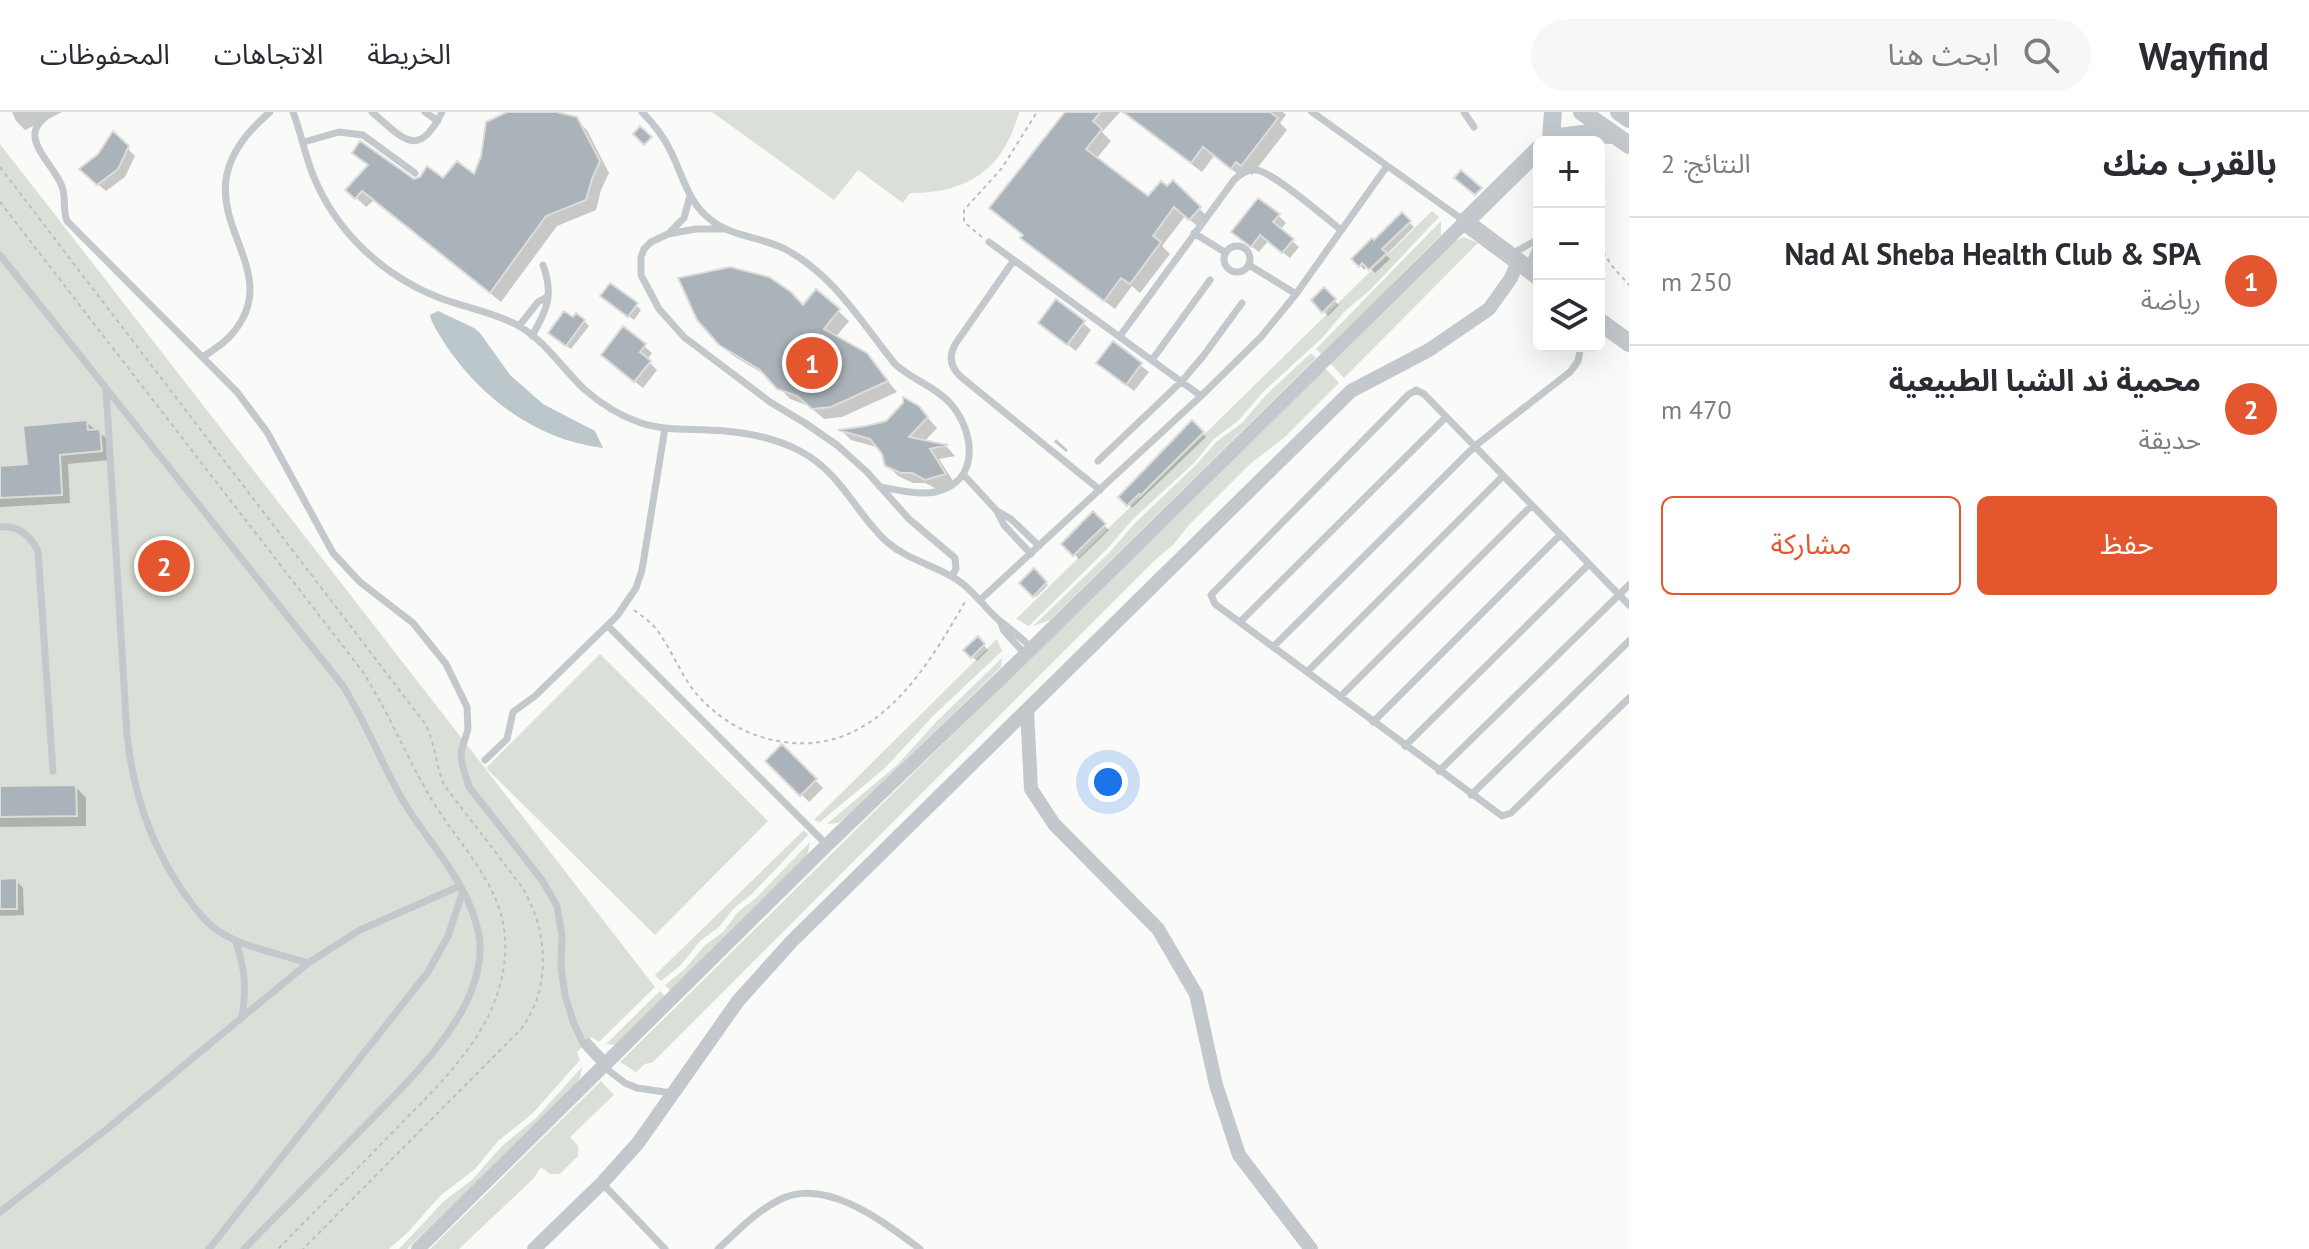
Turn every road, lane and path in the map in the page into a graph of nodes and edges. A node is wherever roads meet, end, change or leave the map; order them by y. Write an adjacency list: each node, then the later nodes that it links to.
1 (54, 112): 53 (lane)
2 (270, 112): 53 (lane)
3 (293, 112): 22 (lane)
4 (372, 112): 15 (lane)
5 (425, 112): 15 (lane)
6 (442, 112): 15 (lane)
7 (642, 112): 27 (lane)
8 (1037, 112): 34 (path)
9 (1312, 112): 24 (lane)
10 (1464, 112): 16 (lane)
11 (1553, 112): 17 (street)
12 (1580, 112): 18 (street); 21 (street)
13 (1619, 112): 14 (street)
14 (1629, 119)
15 (438, 121)
16 (1474, 127)
17 (1547, 136)
18 (1553, 136)
19 (1575, 136): 20 (street)
20 (1596, 136)
21 (1622, 140)
22 (304, 142): 26 (lane); 48 (lane)
23 (1533, 155): 29 (street)
24 (1387, 166): 29 (lane); 31 (lane)
25 (0, 167): 107 (path)
26 (415, 173)
27 (690, 196): 30 (lane); 33 (lane)
28 (0, 202): 106 (path)
29 (1465, 222): 41 (street); 84 (street)
30 (724, 229): 33 (lane); 62 (lane)
31 (1341, 230): 32 (lane); 44 (lane)
32 (1194, 233): 35 (lane); 50 (lane)
33 (668, 234): 64 (lane)
34 (989, 242): 38 (lane)
35 (1226, 253): 40 (lane); 40 (lane)
36 (0, 255): 56 (lane)
37 (1605, 255): 43 (path)
38 (1014, 260): 50 (lane); 65 (lane)
39 (543, 265): 45 (lane)
40 (1249, 265): 44 (lane)
41 (1523, 265): 88 (street)
42 (1210, 280): 54 (lane)
43 (1629, 285)
44 (1296, 294): 57 (lane)
45 (547, 297): 48 (lane); 49 (lane)
46 (1242, 303): 55 (lane)
47 (1605, 325): 51 (street)
48 (519, 326): 49 (lane)
49 (532, 336): 59 (lane)
50 (1120, 336): 54 (lane)
51 (1629, 343)
52 (1580, 352): 60 (lane)
53 (203, 357): 100 (lane)
54 (1152, 360): 55 (lane)
55 (1182, 381): 57 (lane); 61 (lane)
56 (106, 387): 96 (lane); 97 (lane)
57 (1201, 396): 65 (lane)
58 (1446, 417): 60 (lane); 80 (lane); 80 (lane)
59 (665, 428): 73 (lane); 78 (lane)
60 (1475, 446): 63 (lane); 83 (lane)
61 (1098, 461)
62 (963, 474): 64 (lane); 67 (lane)
63 (1503, 476): 66 (lane); 85 (lane)
64 (880, 487): 73 (lane)
65 (1100, 490): 70 (lane)
66 (1532, 505): 69 (lane); 86 (lane)
67 (997, 511): 70 (lane); 71 (lane)
68 (0, 527): 92 (lane)
69 (1560, 535): 72 (lane); 89 (lane)
70 (1039, 546): 71 (lane)
71 (1031, 554): 77 (lane)
72 (1589, 564): 76 (lane); 90 (lane)
73 (952, 576): 75 (lane)
74 (1629, 585): 76 (lane)
75 (972, 591): 77 (lane); 78 (path)
76 (1619, 595): 79 (lane); 93 (lane)
77 (980, 600): 84 (lane)
78 (627, 605): 81 (lane)
79 (1629, 605)
80 (1240, 622): 83 (lane)
81 (608, 626): 91 (lane); 95 (lane)
82 (1629, 641): 94 (lane)
83 (1273, 647): 85 (lane)
84 (1029, 651): 95 (street)
85 (1307, 672): 86 (lane)
86 (1340, 697): 89 (lane)
87 (1629, 698): 94 (lane)
88 (1027, 710): 101 (street); 113 (street)
89 (1373, 722): 90 (lane)
90 (1405, 746): 93 (lane)
91 (485, 760)
92 (53, 771)
93 (1439, 771): 94 (lane)
94 (1471, 795)
95 (827, 845): 100 (street)
96 (461, 888): 98 (lane); 104 (lane); 105 (lane)
97 (235, 940): 98 (lane); 99 (lane)
98 (308, 963): 99 (lane)
99 (242, 1016): 103 (lane)
100 (606, 1065): 101 (lane); 108 (street)
101 (673, 1093): 102 (street)
102 (602, 1183): 109 (street); 110 (lane)
103 (0, 1212)
104 (209, 1249)
105 (244, 1249)
106 (278, 1249)
107 (303, 1249)
108 (418, 1249)
109 (534, 1249)
110 (665, 1249)
111 (718, 1249): 112 (lane)
112 (920, 1249)
113 (1311, 1249)

